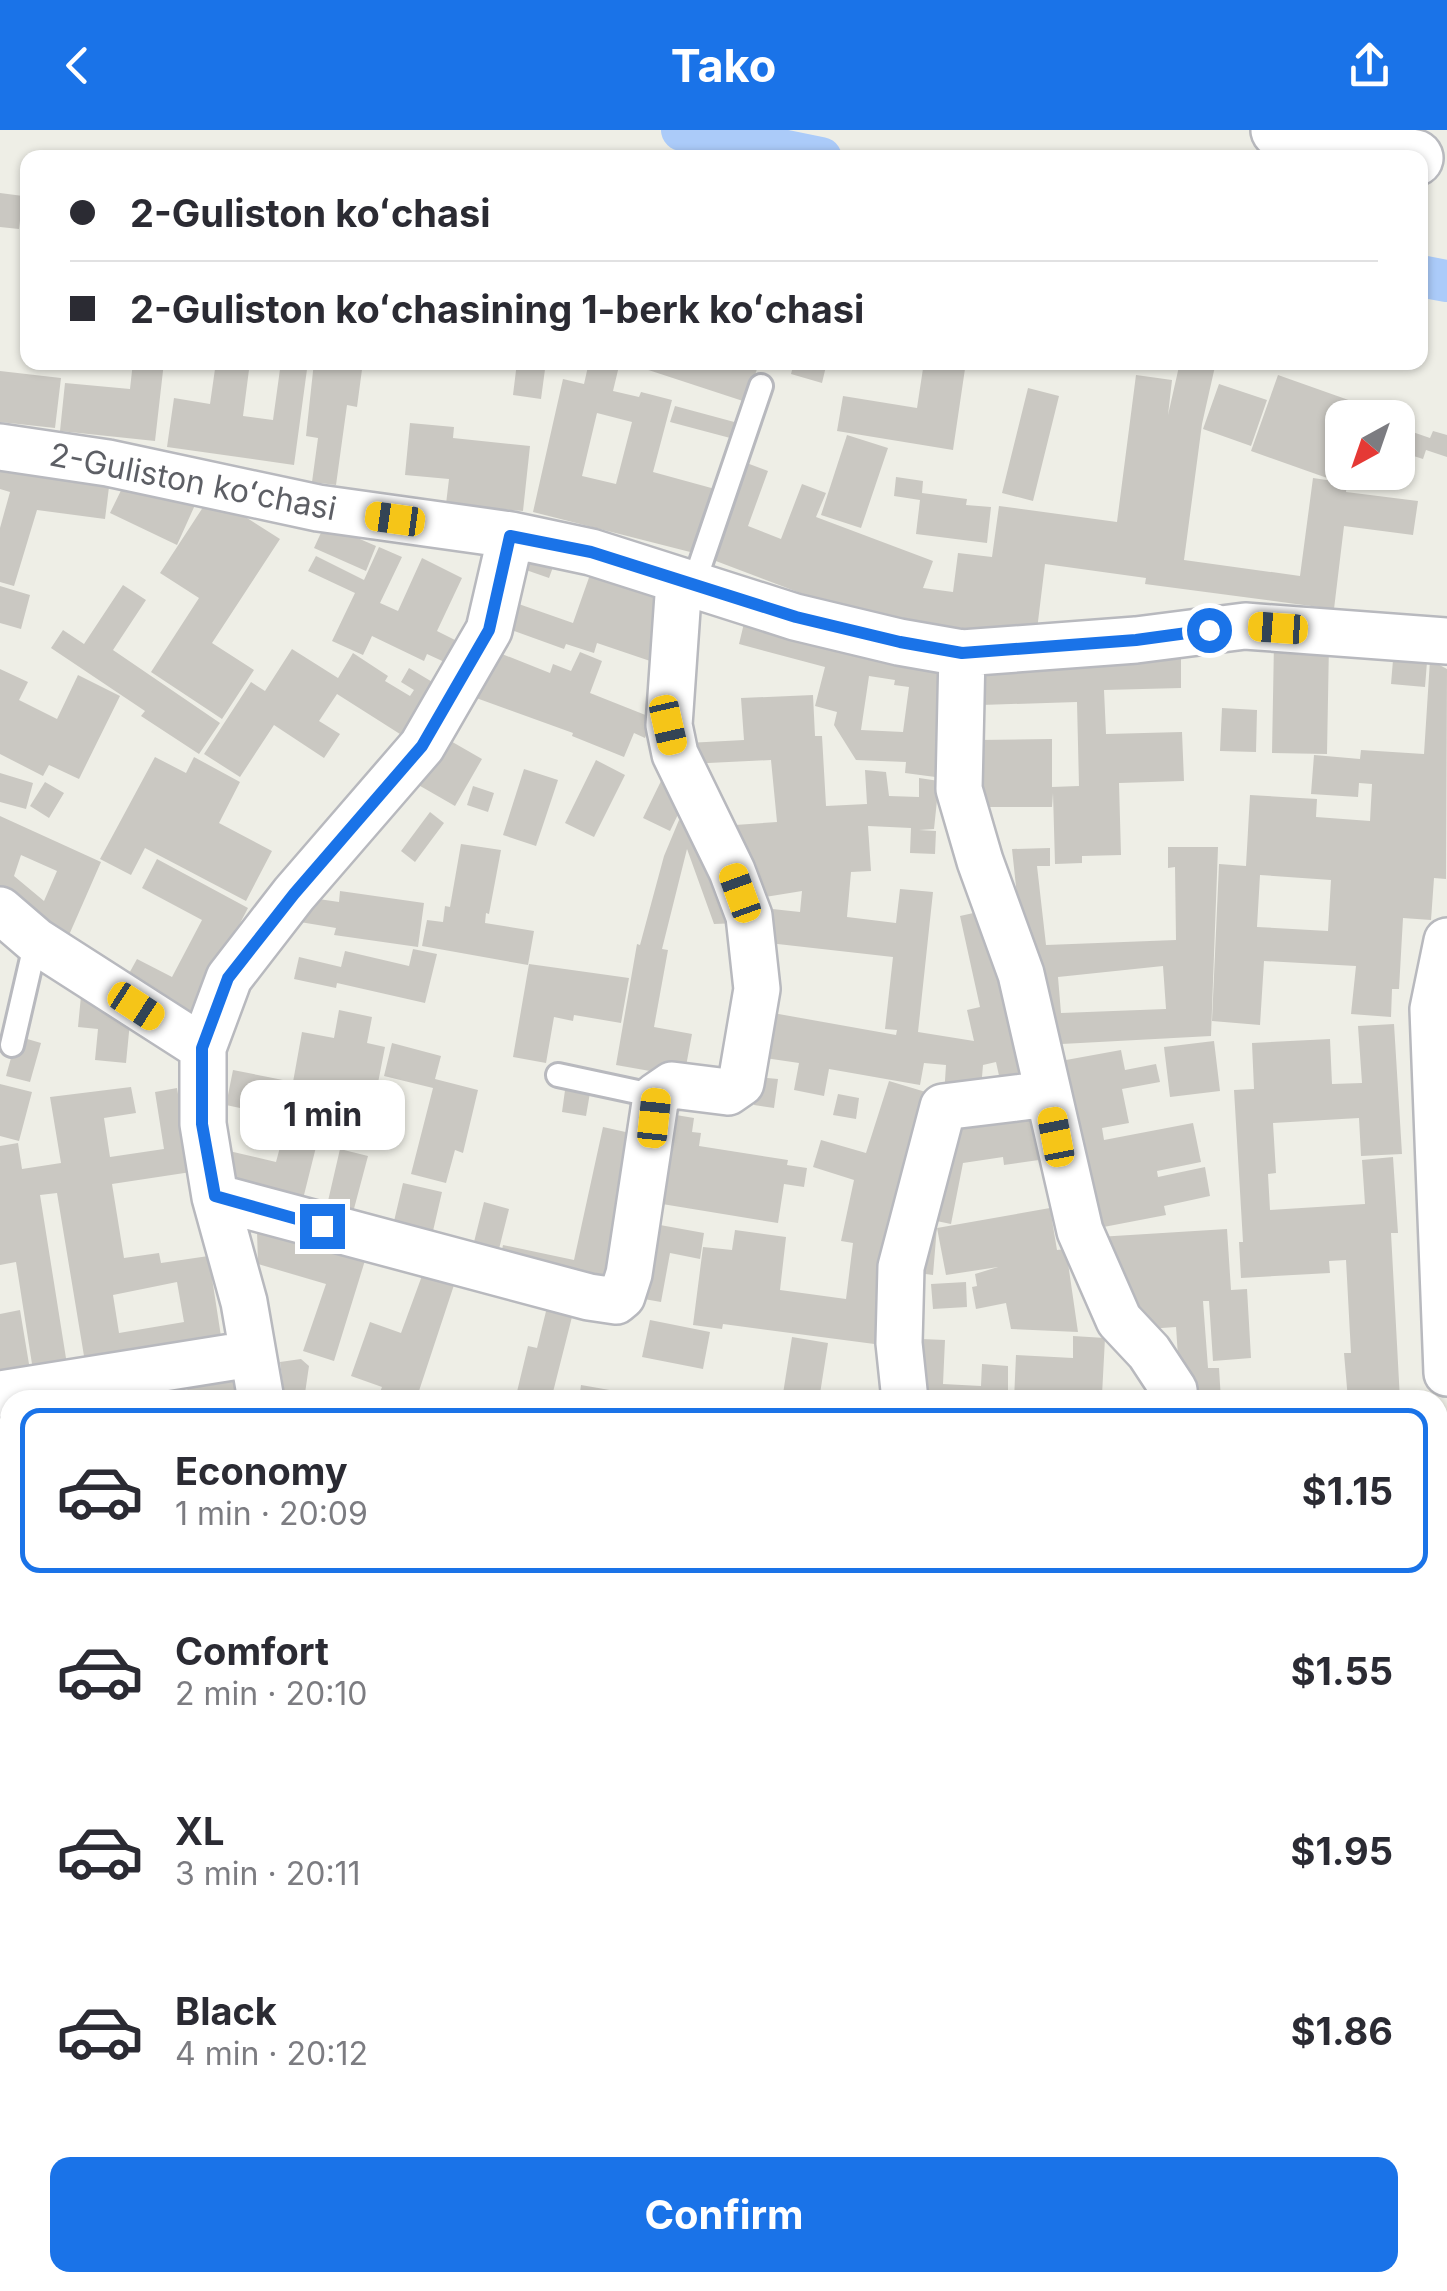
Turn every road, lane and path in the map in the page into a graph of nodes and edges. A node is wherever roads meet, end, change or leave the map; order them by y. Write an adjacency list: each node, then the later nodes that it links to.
1 (1279, 130): 2 (street)
2 (1378, 150)
3 (761, 386): 6 (lane)
4 (0, 446): 5 (street, 2-Guliston koʻchasi)
5 (510, 536): 6 (street, 2-Guliston koʻchasi); 13 (street)
6 (686, 582): 8 (street, 2-Guliston koʻchasi); 16 (street)
7 (1447, 641): 8 (street, 2-Guliston koʻchasi)
8 (962, 653): 15 (street)
9 (0, 910): 10 (street)
10 (36, 941): 12 (lane); 13 (street)
11 (1447, 941): 19 (street)
12 (12, 1045)
13 (202, 1048): 17 (street)
14 (558, 1075): 16 (lane)
15 (1048, 1094): 22 (street); 23 (street)
16 (656, 1096): 17 (street)
17 (215, 1196): 18 (street)
18 (251, 1354): 20 (street); 21 (street)
19 (1447, 1373)
20 (25, 1390)
21 (258, 1390)
22 (904, 1390)
23 (1174, 1390)

